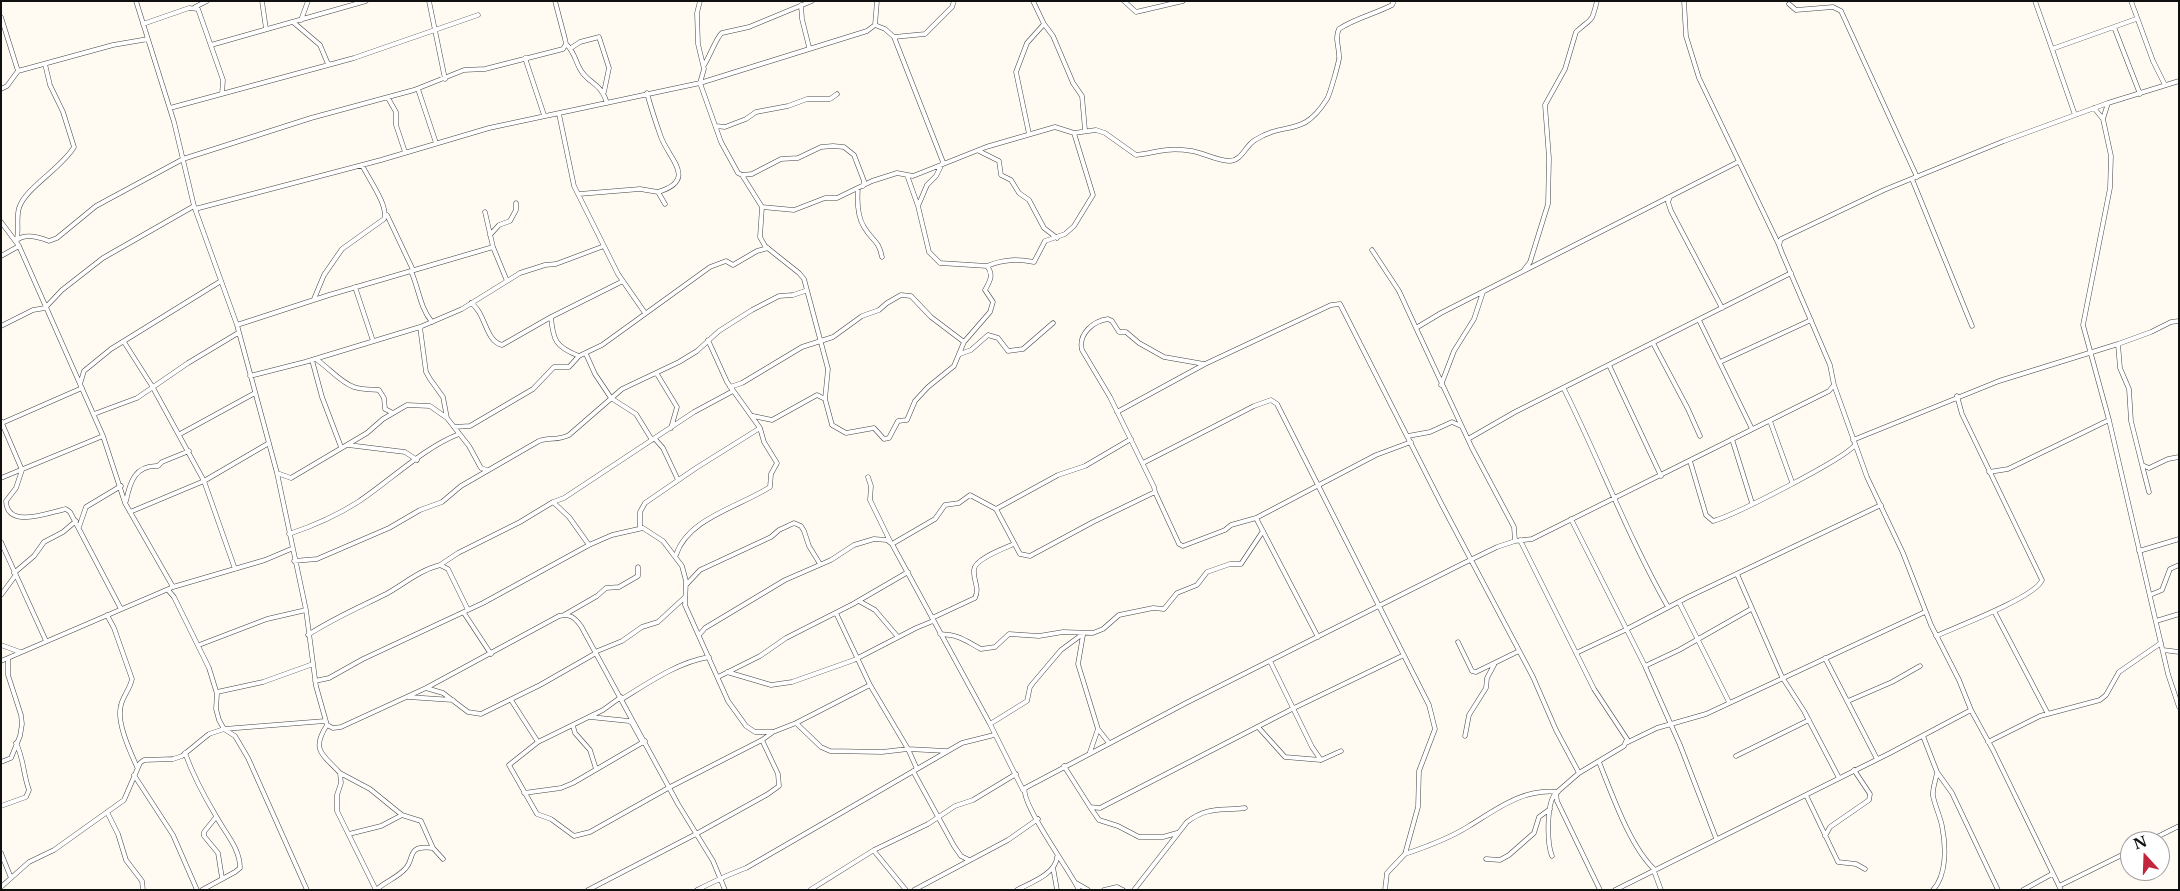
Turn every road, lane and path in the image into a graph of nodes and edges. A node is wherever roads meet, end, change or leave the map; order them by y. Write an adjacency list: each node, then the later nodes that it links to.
1 (136, 1): 28 (street)
2 (207, 1): 22 (street)
3 (262, 1): 32 (street)
4 (308, 1): 26 (street)
5 (366, 1): 26 (street)
6 (429, 1): 33 (street)
7 (555, 1): 36 (street)
8 (700, 1): 44 (street)
9 (812, 1): 21 (street)
10 (877, 1): 30 (street)
11 (954, 1): 34 (street)
12 (1034, 1): 29 (street)
13 (1124, 1): 14 (street)
14 (1183, 1)
15 (1394, 1): 67 (street)
16 (1596, 1): 106 (street)
17 (1684, 1): 75 (street)
18 (2036, 1): 40 (street)
19 (2131, 1): 25 (street)
20 (1790, 4): 79 (street)
21 (801, 6): 38 (street); 44 (street)
22 (195, 7): 28 (street); 37 (street)
23 (478, 16): 33 (street)
24 (1, 17): 45 (street)
25 (2136, 18): 31 (street); 49 (street)
26 (301, 20): 27 (street)
27 (293, 22): 32 (street); 43 (street)
28 (143, 24): 35 (street)
29 (1044, 24): 67 (street); 69 (street)
30 (876, 25): 34 (street); 38 (street)
31 (2114, 27): 40 (street); 56 (street)
32 (266, 29): 37 (street)
33 (434, 31): 43 (street); 46 (street)
34 (894, 38): 74 (street)
35 (148, 39): 42 (street); 60 (street)
36 (566, 44): 39 (street); 41 (street)
37 (212, 45): 54 (street)
38 (810, 47): 48 (street)
39 (571, 48): 52 (street); 52 (street)
40 (2052, 49): 64 (street)
41 (525, 58): 46 (street); 63 (street)
42 (45, 64): 45 (street); 95 (street)
43 (328, 64): 54 (street)
44 (704, 65): 48 (street)
45 (18, 71): 50 (street)
46 (446, 79): 51 (street)
47 (2179, 81): 49 (street)
48 (700, 83): 53 (street); 66 (street)
49 (2165, 85): 56 (street)
50 (1, 89)
51 (418, 89): 57 (street); 70 (street)
52 (604, 92): 58 (street)
53 (647, 93): 58 (street); 82 (street)
54 (222, 94): 60 (street)
55 (838, 94): 66 (street)
56 (2140, 94): 59 (street)
57 (388, 98): 72 (street); 73 (street)
58 (607, 103): 62 (street)
59 (2108, 103): 61 (street); 65 (street)
60 (170, 108): 73 (street)
61 (2094, 108): 64 (street); 65 (street)
62 (559, 114): 63 (street); 83 (street)
63 (544, 115): 70 (street)
64 (2075, 115): 79 (street)
65 (2103, 119): 140 (street)
66 (716, 126): 77 (street)
67 (1085, 130): 68 (street)
68 (1074, 133): 69 (street); 94 (street)
69 (1029, 134): 71 (street)
70 (436, 143): 72 (street)
71 (979, 150): 74 (street); 94 (street)
72 (405, 152): 76 (street)
73 (183, 159): 88 (street); 95 (street)
74 (943, 162): 78 (street); 87 (street)
75 (1738, 162): 84 (street); 96 (street)
76 (362, 165): 88 (street); 91 (street)
77 (742, 175): 80 (street); 89 (street)
78 (907, 175): 80 (street); 87 (street)
79 (1914, 178): 96 (street); 129 (street)
80 (863, 186): 81 (street)
81 (858, 188): 89 (street); 103 (street)
82 (658, 192): 83 (street); 86 (street)
83 (579, 194): 98 (street)
84 (1670, 197): 106 (street); 117 (street)
85 (516, 203): 93 (street)
86 (665, 204)
87 (918, 206): 104 (street)
88 (194, 208): 108 (street); 116 (street)
89 (762, 208): 100 (street)
90 (485, 212): 93 (street)
91 (386, 213): 105 (street); 114 (street)
92 (1, 222): 95 (street)
93 (490, 235): 99 (street)
94 (1057, 238): 104 (street)
95 (16, 241): 97 (street)
96 (1779, 245): 107 (street)
97 (19, 246): 102 (street); 116 (street)
98 (604, 246): 109 (street); 110 (street)
99 (493, 247): 105 (street); 109 (street)
100 (768, 248): 112 (street); 118 (street)
101 (1372, 250): 131 (street)
102 (1, 256)
103 (882, 257)
104 (987, 266): 137 (street)
105 (412, 271): 111 (street); 125 (street)
106 (1523, 272): 113 (street)
107 (1791, 273): 117 (street); 122 (street)
108 (221, 281): 127 (street); 135 (street)
109 (507, 281): 115 (street)
110 (623, 281): 118 (street); 119 (street)
111 (355, 287): 114 (street); 134 (street)
112 (805, 291): 133 (street); 136 (street)
113 (1483, 292): 131 (street); 150 (street)
114 (314, 299): 127 (street)
115 (471, 303): 119 (street); 125 (street)
116 (45, 308): 124 (street); 152 (street)
117 (1722, 308): 121 (street)
118 (645, 313): 141 (street)
119 (551, 317): 143 (street)
120 (1, 319): 124 (street)
121 (1699, 320): 138 (street); 145 (street)
122 (1811, 320): 145 (street); 151 (street)
123 (2179, 321): 139 (street)
124 (7, 322): 128 (street)
125 (432, 322): 130 (street)
126 (1054, 324): 142 (street)
127 (237, 325): 132 (street)
128 (1, 326)
129 (1972, 326)
130 (420, 328): 134 (street); 164 (street)
131 (1416, 328): 150 (street)
132 (238, 333): 149 (street); 153 (street)
133 (708, 340): 148 (street); 155 (street)
134 (374, 341): 144 (street)
135 (124, 342): 152 (street); 153 (street)
136 (820, 342): 137 (street); 155 (street); 159 (street)
137 (964, 342): 142 (street)
138 (1653, 344): 147 (street); 177 (street)
139 (2118, 344): 140 (street); 193 (street)
140 (2089, 351): 157 (street); 165 (street)
141 (586, 354): 143 (street); 158 (street)
142 (960, 354): 159 (street)
143 (579, 356): 168 (street)
144 (314, 360): 149 (street); 162 (street); 187 (street)
145 (1720, 362): 172 (street)
146 (1205, 364): 160 (street); 160 (street); 176 (street)
147 (1609, 365): 154 (street); 199 (street)
148 (657, 374): 158 (street); 170 (street)
149 (250, 376): 156 (street)
150 (1441, 385): 169 (street)
151 (1834, 385): 166 (street); 182 (street)
152 (81, 386): 161 (street); 167 (street)
153 (152, 386): 161 (street); 173 (street)
154 (1564, 388): 179 (street); 208 (street)
155 (732, 389): 163 (street); 170 (street)
156 (255, 393): 173 (street); 184 (street)
157 (1958, 396): 182 (street); 196 (street)
158 (612, 398): 181 (street); 195 (street)
159 (825, 399): 163 (street)
160 (1117, 412): 178 (street)
161 (94, 414): 175 (street)
162 (394, 414): 164 (street); 185 (street)
163 (752, 416): 171 (street)
164 (447, 418): 168 (street)
165 (2109, 420): 196 (street); 230 (street)
166 (1770, 421): 172 (street); 203 (street)
167 (2, 422): 194 (street)
168 (454, 426): 174 (street)
169 (1462, 427): 176 (street); 179 (street)
170 (671, 428): 181 (street)
171 (760, 428): 201 (street); 231 (street)
172 (1752, 429): 180 (street)
173 (180, 434): 188 (street)
174 (459, 434): 190 (street); 195 (street)
175 (103, 436): 194 (street); 205 (street)
176 (1408, 436): 183 (street)
177 (1700, 436)
178 (1131, 439): 192 (street); 213 (street)
179 (1468, 439): 224 (street)
180 (1732, 439): 191 (street); 211 (street)
181 (654, 440): 201 (street); 209 (street)
182 (1853, 440): 186 (street)
183 (1411, 442): 204 (street); 232 (street)
184 (269, 443): 197 (street); 202 (street)
185 (346, 444): 187 (street); 190 (street)
186 (1855, 445): 203 (street); 212 (street)
187 (340, 447): 197 (street)
188 (189, 450): 202 (street); 210 (street)
189 (2179, 458): 193 (street)
190 (417, 460): 221 (street)
191 (1690, 461): 199 (street); 211 (street)
192 (1143, 463): 204 (street); 206 (street)
193 (2142, 465): 207 (street)
194 (22, 470): 200 (street); 217 (street)
195 (487, 470): 233 (street)
196 (1989, 472): 254 (street)
197 (277, 473): 221 (street)
198 (868, 476): 226 (street)
199 (1661, 476): 208 (street)
200 (1, 478)
201 (678, 480): 219 (street)
202 (204, 482): 214 (street); 238 (street)
203 (1792, 482): 211 (street)
204 (1319, 485): 215 (street); 249 (street)
205 (121, 486): 210 (street); 218 (street)
206 (1155, 492): 215 (street); 227 (street)
207 (2149, 492)
208 (1614, 499): 216 (street); 250 (street)
209 (553, 502): 228 (street); 235 (street)
210 (125, 503): 214 (street)
211 (1752, 503)
212 (1881, 505): 240 (street); 256 (street)
213 (996, 508): 226 (street); 227 (street)
214 (130, 512): 243 (street)
215 (1256, 518): 220 (street)
216 (1571, 519): 223 (street); 263 (street)
217 (76, 521): 218 (street); 241 (street)
218 (79, 527): 251 (street)
219 (640, 528): 228 (street); 231 (street)
220 (1263, 531): 266 (street); 270 (street)
221 (288, 534): 229 (street)
222 (2179, 539): 230 (street)
223 (1520, 540): 224 (street); 282 (street)
224 (1515, 541): 232 (street)
225 (1, 542): 241 (street)
226 (891, 543): 234 (street); 239 (street)
227 (1014, 544): 261 (street)
228 (589, 545): 255 (street)
229 (291, 549): 233 (street); 238 (street)
230 (2139, 551): 245 (street)
231 (676, 555): 242 (street)
232 (1472, 559): 249 (street); 278 (street)
233 (294, 561): 253 (street)
234 (820, 564): 242 (street); 264 (street)
235 (440, 565): 255 (street); 267 (street)
236 (2179, 565): 245 (street)
237 (638, 567): 259 (street)
238 (236, 568): 243 (street)
239 (908, 572): 247 (street); 261 (street)
240 (1737, 574): 248 (street); 252 (street)
241 (14, 575): 244 (street); 272 (street)
242 (686, 585): 246 (street)
243 (170, 588): 251 (street); 276 (street)
244 (1, 595)
245 (2150, 595): 262 (street)
246 (684, 598): 264 (street); 280 (street)
247 (859, 600): 257 (street); 269 (street)
248 (1679, 602): 250 (street); 271 (street)
249 (1378, 606): 270 (street); 284 (street)
250 (1668, 607): 263 (street)
251 (121, 609): 260 (street)
252 (1752, 609): 271 (street); 297 (street)
253 (306, 610): 267 (street); 276 (street)
254 (1994, 611): 268 (street); 311 (street)
255 (466, 612): 283 (street); 298 (street)
256 (1925, 612): 268 (street); 288 (street)
257 (836, 613): 287 (street); 295 (street)
258 (2179, 614): 262 (street)
259 (564, 615): 280 (street); 283 (street)
260 (106, 616): 272 (street); 344 (street)
261 (933, 620): 265 (street); 269 (street)
262 (2156, 621): 274 (street)
263 (1627, 629): 282 (street); 293 (street)
264 (700, 634): 285 (street)
265 (940, 634): 266 (street); 316 (street)
266 (1084, 634): 316 (street); 321 (street)
267 (308, 635): 291 (street)
268 (1936, 636): 310 (street)
269 (898, 637): 287 (street)
270 (1318, 637): 290 (street)
271 (1697, 640): 293 (street); 307 (street)
272 (46, 641): 279 (street)
273 (1458, 642): 292 (street)
274 (2161, 643): 277 (street); 311 (street)
275 (1, 645): 279 (street)
276 (199, 645): 301 (street)
277 (2163, 650): 281 (street); 308 (street)
278 (1519, 651): 292 (street); 350 (street)
279 (21, 652): 286 (street)
280 (595, 652): 303 (street); 305 (street)
281 (2179, 652)
282 (1576, 653): 332 (street)
283 (491, 654): 300 (street)
284 (1404, 655): 309 (street); 376 (street)
285 (709, 657): 296 (street); 303 (street)
286 (8, 658): 289 (street); 330 (street)
287 (858, 658): 295 (street); 299 (street)
288 (1825, 658): 297 (street); 306 (street)
289 (1, 660)
290 (1270, 661): 309 (street); 331 (street)
291 (313, 664): 298 (street); 301 (street)
292 (1494, 664): 324 (street)
293 (1645, 666): 317 (street)
294 (1920, 666): 306 (street)
295 (727, 672): 296 (street)
296 (718, 677): 322 (street)
297 (1782, 677): 307 (street); 313 (street)
298 (315, 681): 314 (street)
299 (870, 685): 315 (street); 333 (street)
300 (426, 688): 302 (street); 304 (street)
301 (217, 692): 320 (street)
302 (406, 697): 304 (street); 314 (street)
303 (621, 698): 312 (street); 328 (street)
304 (454, 700): 305 (street)
305 (511, 700): 327 (street)
306 (1848, 701): 339 (street)
307 (1729, 702): 317 (street)
308 (2179, 707)
309 (1294, 708): 319 (street); 340 (street)
310 (1971, 710): 325 (street); 329 (street)
311 (2048, 714): 329 (street)
312 (588, 717): 318 (street); 328 (street)
313 (1809, 720): 338 (street); 353 (street)
314 (326, 723): 320 (street); 349 (street)
315 (796, 724): 322 (street); 333 (street)
316 (990, 724): 323 (street)
317 (1670, 724): 332 (street); 372 (street)
318 (573, 726): 327 (street); 345 (street)
319 (1258, 727): 340 (street); 360 (street)
320 (224, 729): 337 (street); 397 (street)
321 (1098, 729): 331 (street); 335 (street)
322 (773, 732): 326 (street)
323 (994, 735): 334 (street); 351 (street)
324 (1465, 736)
325 (1923, 736): 339 (street); 348 (street)
326 (762, 740): 354 (street); 370 (street)
327 (538, 742): 356 (street)
328 (644, 742): 345 (street); 354 (street)
329 (1988, 742): 386 (street)
330 (16, 743): 341 (street); 359 (street)
331 (1110, 743): 335 (street)
332 (1626, 743): 342 (street)
333 (908, 749): 334 (street); 346 (street)
334 (947, 751): 346 (street)
335 (1090, 752): 343 (street)
336 (1341, 752): 340 (street)
337 (185, 753): 344 (street); 366 (street)
338 (1736, 756)
339 (1877, 759): 347 (street)
340 (1321, 760)
341 (1, 762)
342 (1599, 762): 350 (street); 385 (street)
343 (1064, 766): 355 (street); 360 (street)
344 (137, 767): 352 (street)
345 (596, 768): 356 (street)
346 (915, 770): 365 (street); 389 (street)
347 (1854, 770): 353 (street); 371 (street)
348 (1937, 772): 393 (street); 416 (street)
349 (340, 773): 364 (street); 369 (street)
350 (1579, 773): 357 (street)
351 (1016, 774): 355 (street); 365 (street)
352 (134, 775): 363 (street); 395 (street)
353 (1839, 778): 358 (street)
354 (670, 787): 356 (street); 370 (street)
355 (1023, 790): 367 (street)
356 (524, 793)
357 (1557, 793): 362 (street); 376 (street); 413 (street)
358 (1806, 795): 371 (street); 372 (street)
359 (1, 806)
360 (1090, 806): 368 (street)
361 (1245, 808): 368 (street)
362 (1550, 809): 378 (street); 381 (street)
363 (107, 812): 387 (street); 394 (street)
364 (402, 815): 369 (street); 373 (street)
365 (939, 816): 374 (street); 382 (street)
366 (216, 817): 388 (street); 388 (street)
367 (1038, 819): 377 (street); 382 (street)
368 (1179, 832): 411 (street)
369 (350, 834): 398 (street)
370 (696, 834): 389 (street); 399 (street)
371 (1825, 836): 384 (street)
372 (1716, 838): 385 (street)
373 (433, 848): 380 (street); 398 (street)
374 (874, 851): 402 (street); 403 (street)
375 (1, 853): 387 (street)
376 (1405, 854): 412 (street)
377 (1057, 855): 383 (street); 390 (street)
378 (1552, 856)
379 (2120, 856): 392 (street)
380 (443, 859)
381 (1486, 859)
382 (969, 860): 404 (street)
383 (1053, 867): 405 (street); 406 (street)
384 (1865, 870)
385 (1655, 871): 414 (street); 415 (street)
386 (2052, 874): 392 (street); 417 (street)
387 (11, 878): 391 (street)
388 (222, 878): 396 (street)
389 (720, 878): 400 (street); 401 (street)
390 (1076, 884): 407 (street); 408 (street)
391 (1, 887)
392 (2060, 888)
393 (1936, 889)
394 (143, 890)
395 (197, 890)
396 (202, 890)
397 (307, 890)
398 (376, 890)
399 (588, 890)
400 (696, 890)
401 (725, 890)
402 (810, 890)
403 (906, 890)
404 (914, 890)
405 (1017, 890)
406 (1057, 890)
407 (1079, 890)
408 (1088, 890)
409 (1104, 890): 410 (street)
410 (1123, 890)
411 (1134, 890)
412 (1385, 890)
413 (1600, 890)
414 (1615, 890)
415 (1661, 890)
416 (1998, 890)
417 (2023, 890)

